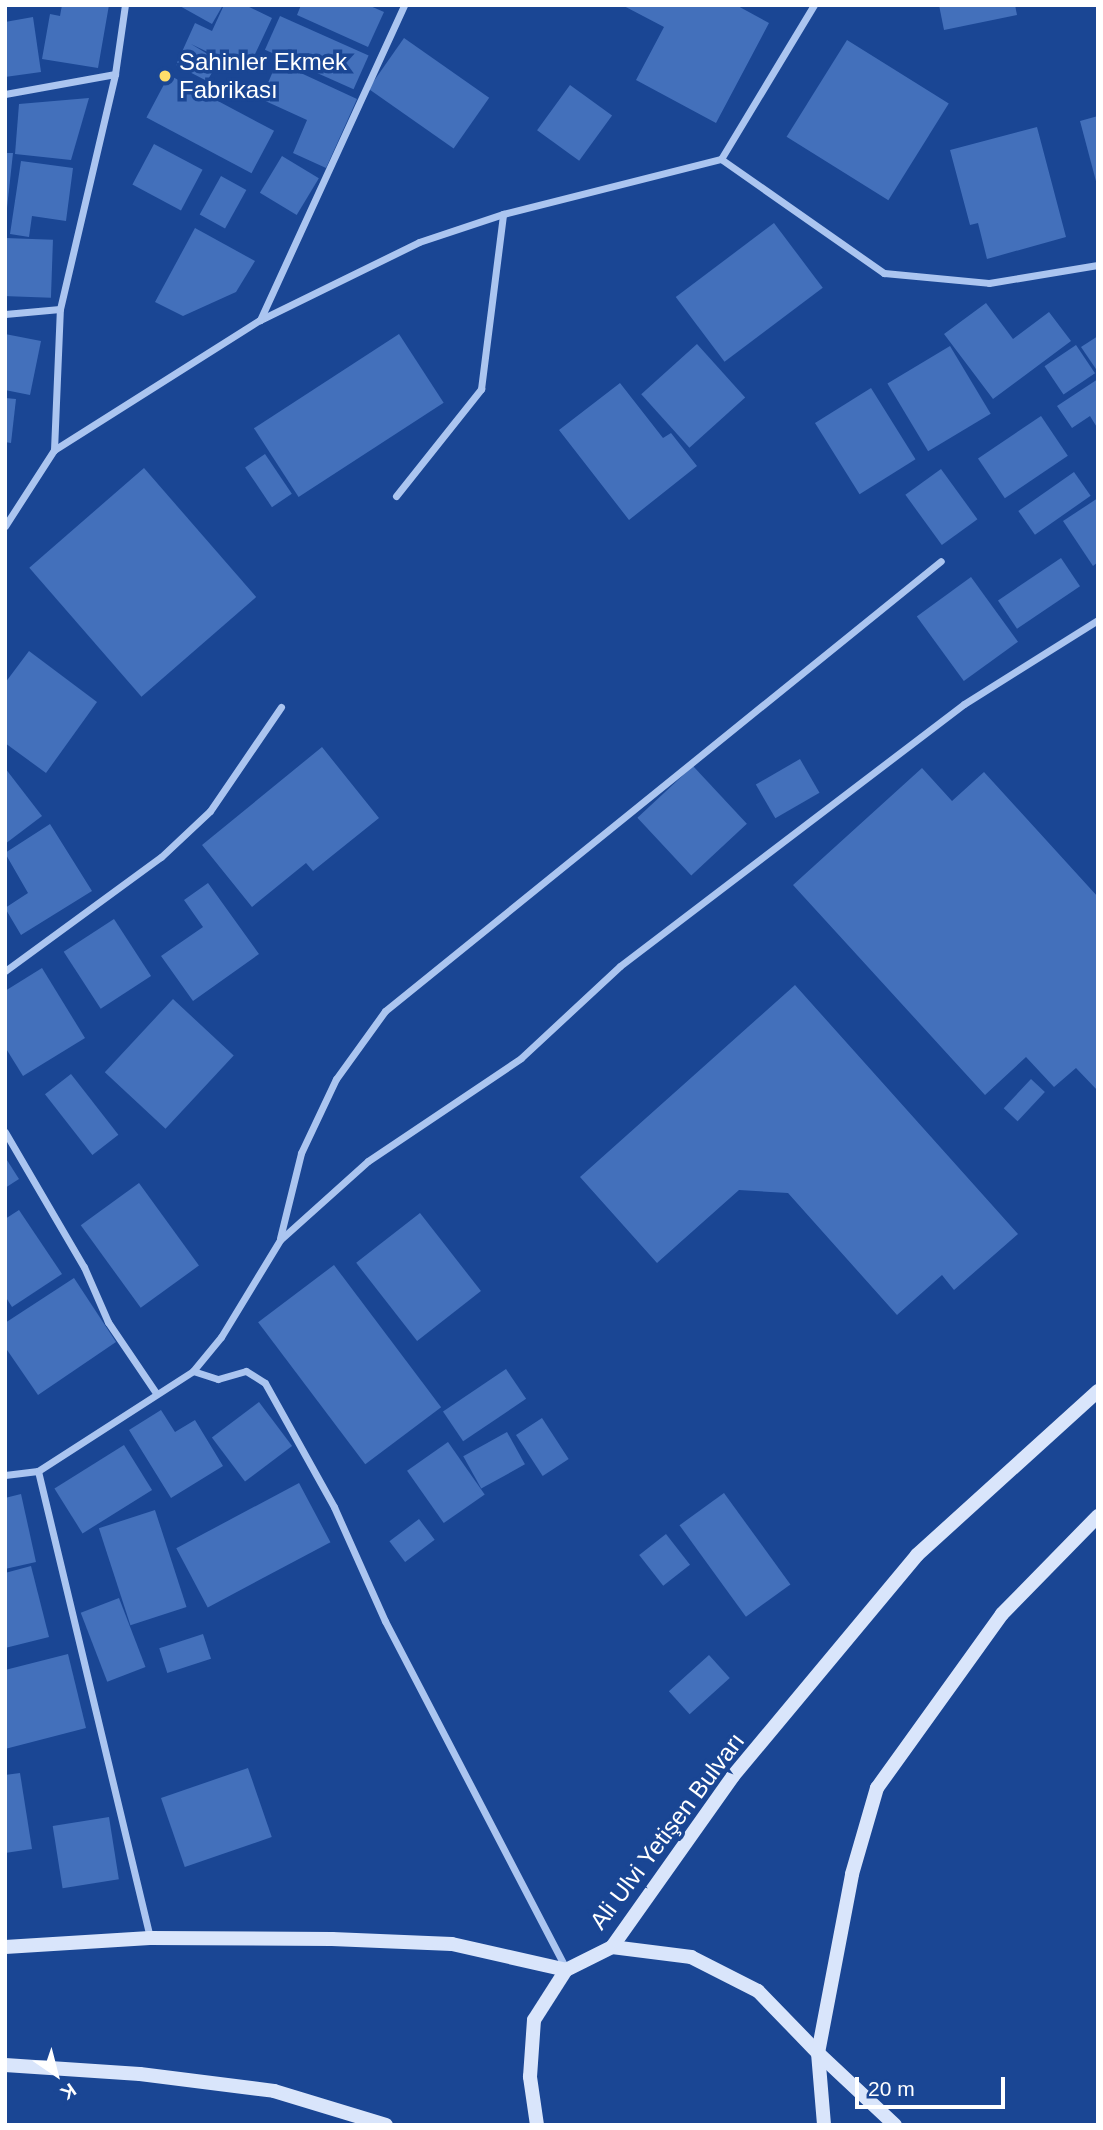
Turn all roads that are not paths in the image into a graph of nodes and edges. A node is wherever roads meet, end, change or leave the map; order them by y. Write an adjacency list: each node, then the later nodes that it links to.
1 (124, 5): 4 (street)
2 (404, 5): 11 (street)
3 (814, 5): 6 (street)
4 (115, 74): 5 (street); 9 (street)
5 (5, 94)
6 (722, 159): 7 (street); 8 (street)
7 (503, 214): 11 (street); 13 (street)
8 (1098, 265)
9 (61, 309): 10 (street); 12 (street)
10 (5, 314)
11 (260, 320): 12 (street)
12 (54, 450): 14 (street)
13 (397, 496)
14 (5, 526)
15 (941, 561): 20 (street)
16 (1098, 620): 20 (street)
17 (281, 707): 18 (street)
18 (5, 971)
19 (5, 1132): 23 (street)
20 (280, 1240): 21 (street)
21 (193, 1371): 23 (street); 30 (street)
22 (1098, 1391): 29 (main road, Ali Ulvi Yetişen Bulvarı)
23 (156, 1393): 24 (street)
24 (38, 1471): 25 (street); 27 (street)
25 (5, 1475)
26 (1098, 1516): 31 (main road)
27 (150, 1938): 28 (main road); 30 (main road)
28 (5, 1947)
29 (612, 1947): 30 (main road, Ali Ulvi Yetişen Bulvarı); 31 (main road)
30 (566, 1970): 34 (main road)
31 (818, 2053): 35 (main road); 36 (main road)
32 (5, 2066): 33 (main road)
33 (386, 2125)
34 (537, 2125)
35 (824, 2125)
36 (895, 2125)

